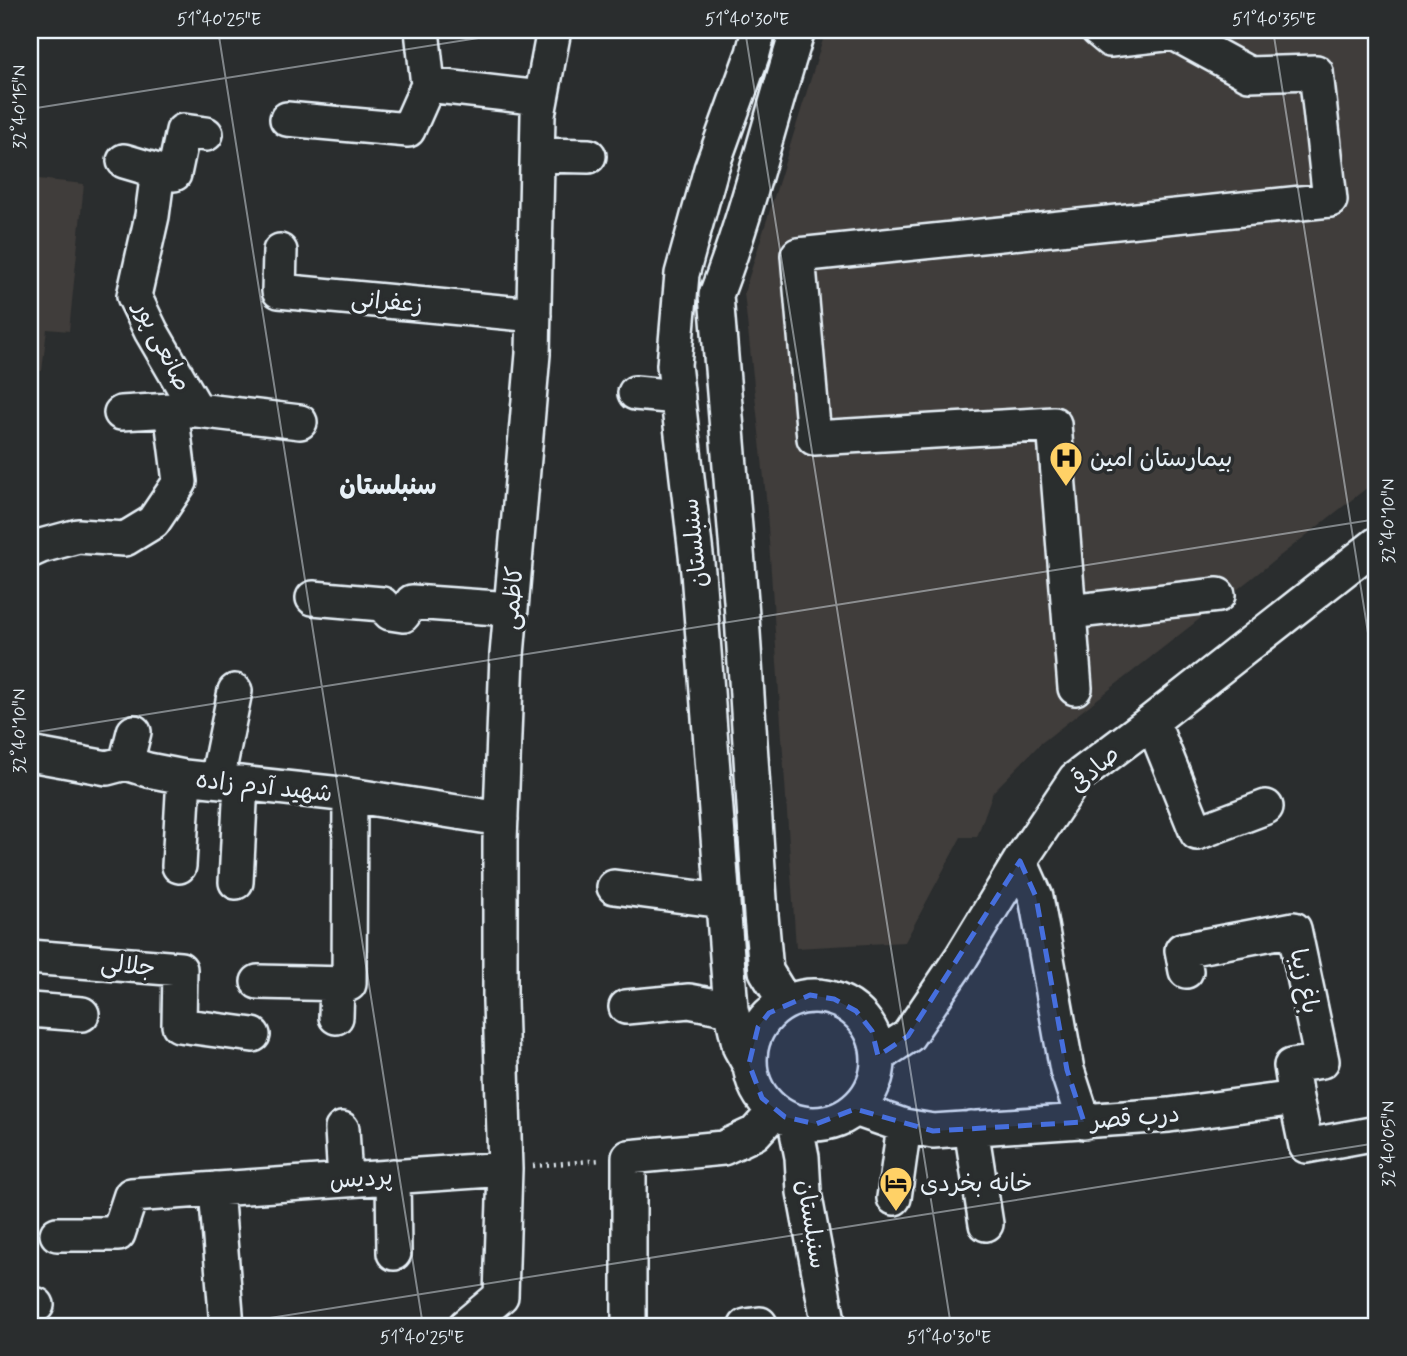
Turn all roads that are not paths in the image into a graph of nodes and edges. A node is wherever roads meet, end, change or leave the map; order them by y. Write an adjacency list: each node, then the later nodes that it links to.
1 (422, 30): 6 (street)
2 (554, 30): 7 (street, کاظمی)
3 (759, 30): 17 (street, سنبلستان)
4 (799, 30): 45 (street, سنبلستان)
5 (1098, 30): 26 (street)
6 (428, 85): 7 (street); 8 (street)
7 (541, 98): 10 (street, کاظمی)
8 (287, 118)
9 (206, 134): 13 (street)
10 (538, 155): 11 (street); 15 (street, کاظمی)
11 (589, 156)
12 (124, 161): 13 (street)
13 (158, 171): 18 (street, صانعی پور)
14 (280, 251): 15 (street, زعفرانی)
15 (534, 315): 25 (street, کاظمی)
16 (635, 393): 17 (street)
17 (678, 397): 40 (street, سنبلستان)
18 (184, 410): 19 (street); 20 (street); 21 (street, صانعی پور)
19 (121, 413)
20 (300, 422)
21 (30, 551)
22 (1374, 558): 29 (street, صادقی)
23 (1218, 595): 26 (street)
24 (313, 598): 25 (street)
25 (511, 609): 35 (street, کاظمی)
26 (1069, 612): 27 (street)
27 (1076, 688)
28 (235, 691): 32 (street)
29 (1152, 721): 34 (street); 36 (street, صادقی)
30 (30, 754): 31 (street, شهید آدم زاده)
31 (184, 777): 32 (street, شهید آدم زاده); 37 (street)
32 (229, 782): 33 (street, شهید آدم زاده); 38 (street)
33 (350, 795): 35 (street, شهید آدم زاده); 44 (street)
34 (1266, 807)
35 (501, 819): 62 (street, کاظمی)
36 (1020, 861): 52 (street, صادقی); 57 (street)
37 (179, 866)
38 (236, 881)
39 (614, 887): 40 (street)
40 (723, 901): 47 (street, سنبلستان)
41 (30, 957): 51 (street, جلالی)
42 (1186, 971): 54 (street, باغ زیبا)
43 (258, 982): 44 (street)
44 (337, 984): 50 (street)
45 (785, 1002): 52 (street); 53 (street)
46 (626, 1007): 47 (street)
47 (731, 1009): 53 (street, سنبلستان)
48 (30, 1010): 49 (street)
49 (82, 1014)
50 (336, 1017)
51 (253, 1035)
52 (878, 1056): 55 (street)
53 (749, 1064): 56 (street)
54 (1296, 1098): 57 (street, درب قصر); 61 (street)
55 (855, 1109): 56 (street); 58 (street, درب قصر)
56 (785, 1116): 72 (street); 73 (street, سنبلستان)
57 (1084, 1122): 59 (street, درب قصر)
58 (904, 1126): 59 (street, درب قصر); 66 (street)
59 (971, 1128): 67 (street)
60 (342, 1129): 64 (street)
61 (1377, 1133)
62 (505, 1168): 63 (street, پردیس); 71 (street, کاظمی)
63 (393, 1176): 64 (street, پردیس); 69 (street)
64 (345, 1180): 65 (street, پردیس)
65 (216, 1189): 68 (street, پردیس); 70 (street)
66 (894, 1198)
67 (986, 1224)
68 (57, 1234)
69 (394, 1253)
70 (227, 1326)
71 (465, 1326)
72 (629, 1326)
73 (830, 1326)

